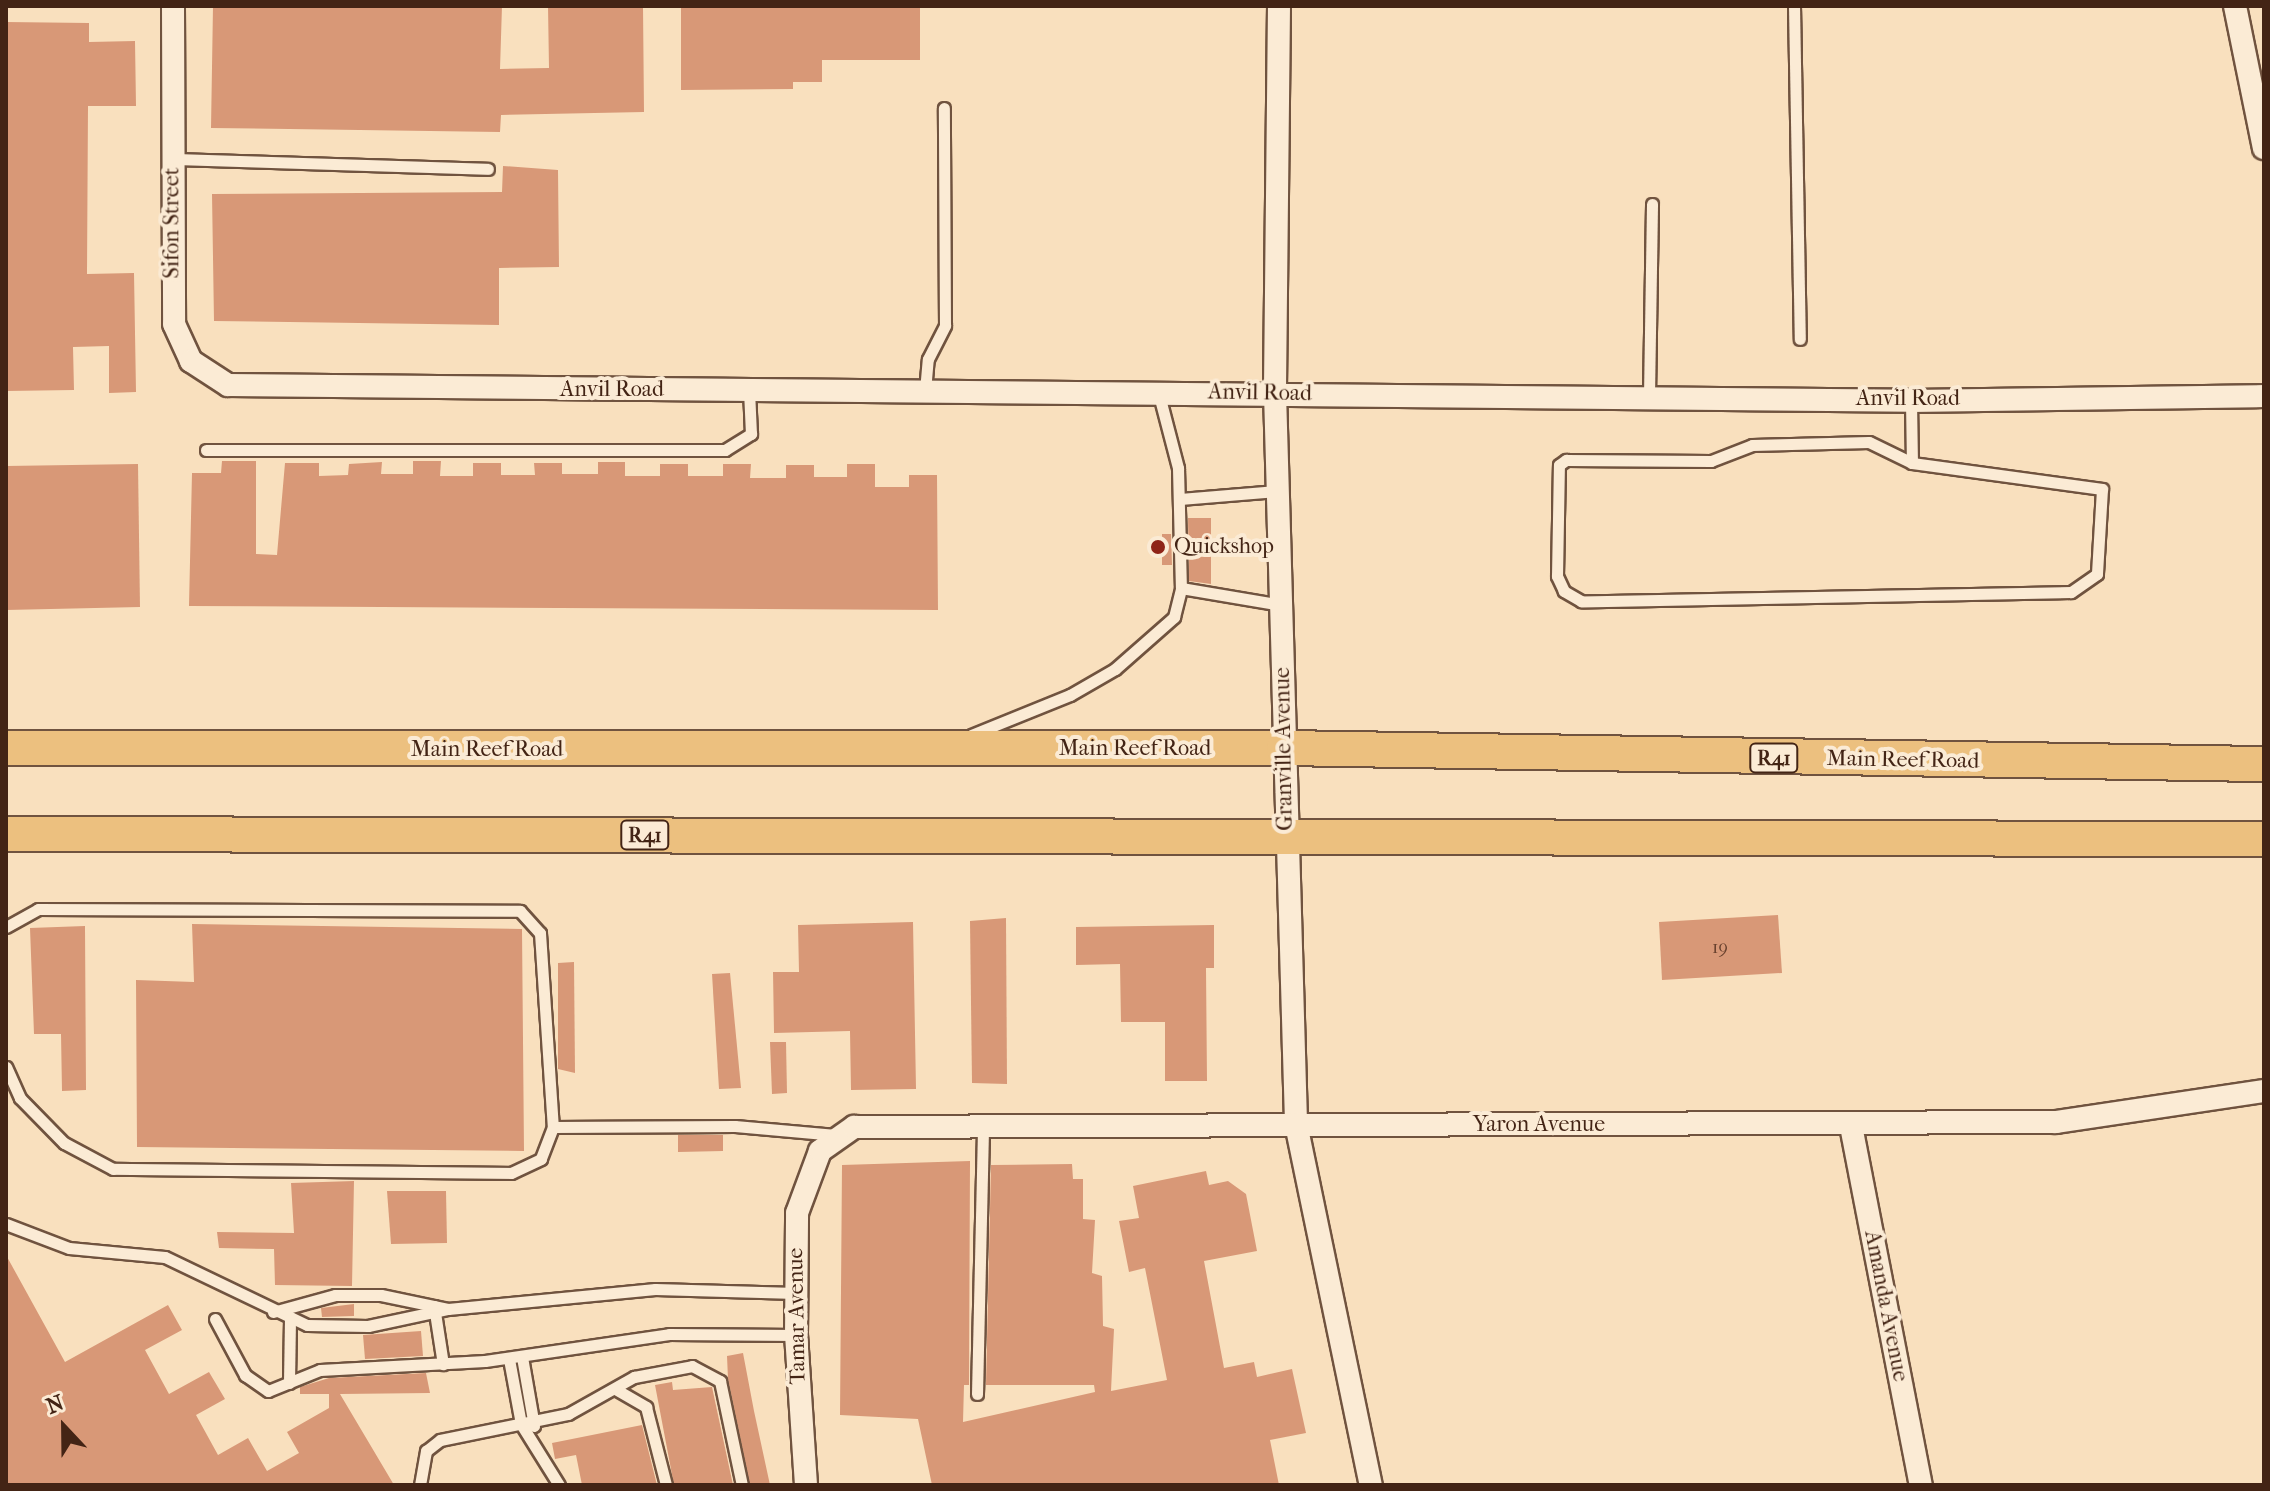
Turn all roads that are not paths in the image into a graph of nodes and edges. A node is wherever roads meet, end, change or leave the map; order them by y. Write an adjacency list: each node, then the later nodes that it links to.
1 (173, 6): 7 (street, Sifon Street)
2 (1279, 6): 15 (street, Granville Avenue)
3 (1794, 6): 10 (lane)
4 (2235, 6): 6 (street)
5 (944, 108): 13 (lane)
6 (2264, 148)
7 (172, 159): 8 (lane); 11 (street, Sifon Street)
8 (488, 169)
9 (1652, 204): 16 (lane)
10 (1800, 339)
11 (257, 388): 12 (street, Anvil Road)
12 (749, 390): 13 (street, Anvil Road); 19 (lane)
13 (925, 391): 14 (street, Anvil Road)
14 (1158, 391): 15 (street, Anvil Road); 22 (lane)
15 (1275, 393): 16 (street, Anvil Road); 21 (street, Granville Avenue)
16 (1649, 396): 18 (street, Anvil Road)
17 (2264, 396): 18 (street, Anvil Road)
18 (1911, 401): 20 (lane)
19 (206, 450)
20 (1912, 463): 20 (lane)
21 (1277, 491): 22 (lane); 24 (street, Granville Avenue)
22 (1180, 499): 23 (lane)
23 (1181, 588): 24 (lane); 27 (lane)
24 (1282, 605): 26 (street, Granville Avenue)
25 (6, 748): 27 (main road, Main Reef Road / R41)
26 (1284, 748): 27 (main road, Main Reef Road / R41); 28 (main road, Main Reef Road / R41); 30 (street, Granville Avenue)
27 (921, 752)
28 (2264, 764)
29 (6, 834): 30 (main road, R41)
30 (1284, 835): 31 (main road, R41); 36 (street, Granville Avenue)
31 (2264, 839)
32 (6, 927): 38 (lane)
33 (6, 1067): 38 (lane)
34 (2264, 1091): 37 (street, Yaron Avenue)
35 (983, 1123): 36 (street, Yaron Avenue); 39 (street, Yaron Avenue); 53 (lane)
36 (1296, 1124): 37 (street, Yaron Avenue); 62 (street, Granville Avenue)
37 (1851, 1126): 63 (street, Amanda Avenue)
38 (553, 1127): 39 (lane)
39 (828, 1143): 41 (street, Tamar Avenue)
40 (6, 1224): 44 (lane)
41 (796, 1293): 43 (lane); 47 (street, Tamar Avenue)
42 (290, 1304): 43 (lane); 44 (lane); 46 (lane)
43 (435, 1309): 46 (lane); 50 (lane)
44 (273, 1312): 46 (lane)
45 (215, 1319): 51 (lane)
46 (291, 1321): 51 (lane)
47 (796, 1335): 48 (lane); 61 (street, Tamar Avenue)
48 (522, 1357): 49 (lane); 54 (lane)
49 (509, 1359): 50 (lane); 55 (lane)
50 (443, 1364): 51 (lane)
51 (289, 1383)
52 (617, 1390): 54 (lane); 59 (lane); 60 (lane)
53 (977, 1394)
54 (537, 1420): 55 (lane); 56 (lane)
55 (521, 1424): 56 (lane); 57 (lane)
56 (530, 1434): 58 (lane)
57 (420, 1485)
58 (559, 1485)
59 (666, 1485)
60 (742, 1485)
61 (806, 1485)
62 (1371, 1485)
63 (1921, 1485)

